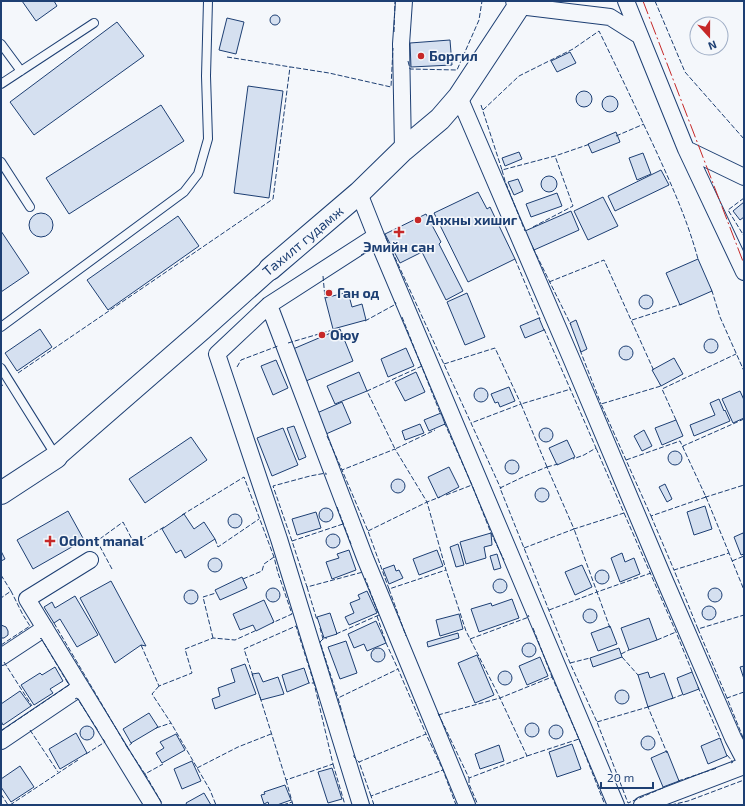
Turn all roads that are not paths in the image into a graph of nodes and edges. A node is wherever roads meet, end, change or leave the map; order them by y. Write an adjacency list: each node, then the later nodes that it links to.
1 (208, 1): 21 (lane)
2 (404, 1): 12 (street)
3 (626, 1): 6 (street)
4 (518, 3): 6 (street); 10 (main road, Тахилт гудамж)
5 (94, 23): 8 (lane)
6 (640, 36): 11 (street)
7 (1, 44): 8 (lane)
8 (21, 71): 9 (lane)
9 (1, 84)
10 (459, 97): 12 (main road, Тахилт гудамж); 30 (street)
11 (686, 149): 14 (street); 19 (street)
12 (403, 150): 15 (main road, Тахилт гудамж)
13 (1, 162): 16 (lane)
14 (744, 177)
15 (359, 193): 17 (street); 18 (main road, Тахилт гудамж)
16 (30, 207)
17 (376, 236): 20 (street); 35 (street)
18 (270, 269): 23 (street, Тахилт гудамж)
19 (744, 272)
20 (269, 305): 33 (street); 34 (street)
21 (1, 327)
22 (1, 368): 23 (lane)
23 (56, 457): 24 (main road)
24 (1, 493)
25 (90, 560): 26 (street)
26 (45, 628): 27 (street); 28 (street)
27 (1, 657)
28 (81, 687): 29 (street); 32 (street)
29 (1, 741)
30 (744, 759)
31 (744, 766): 36 (street)
32 (153, 805)
33 (361, 805)
34 (467, 805)
35 (616, 805)
36 (642, 805)

